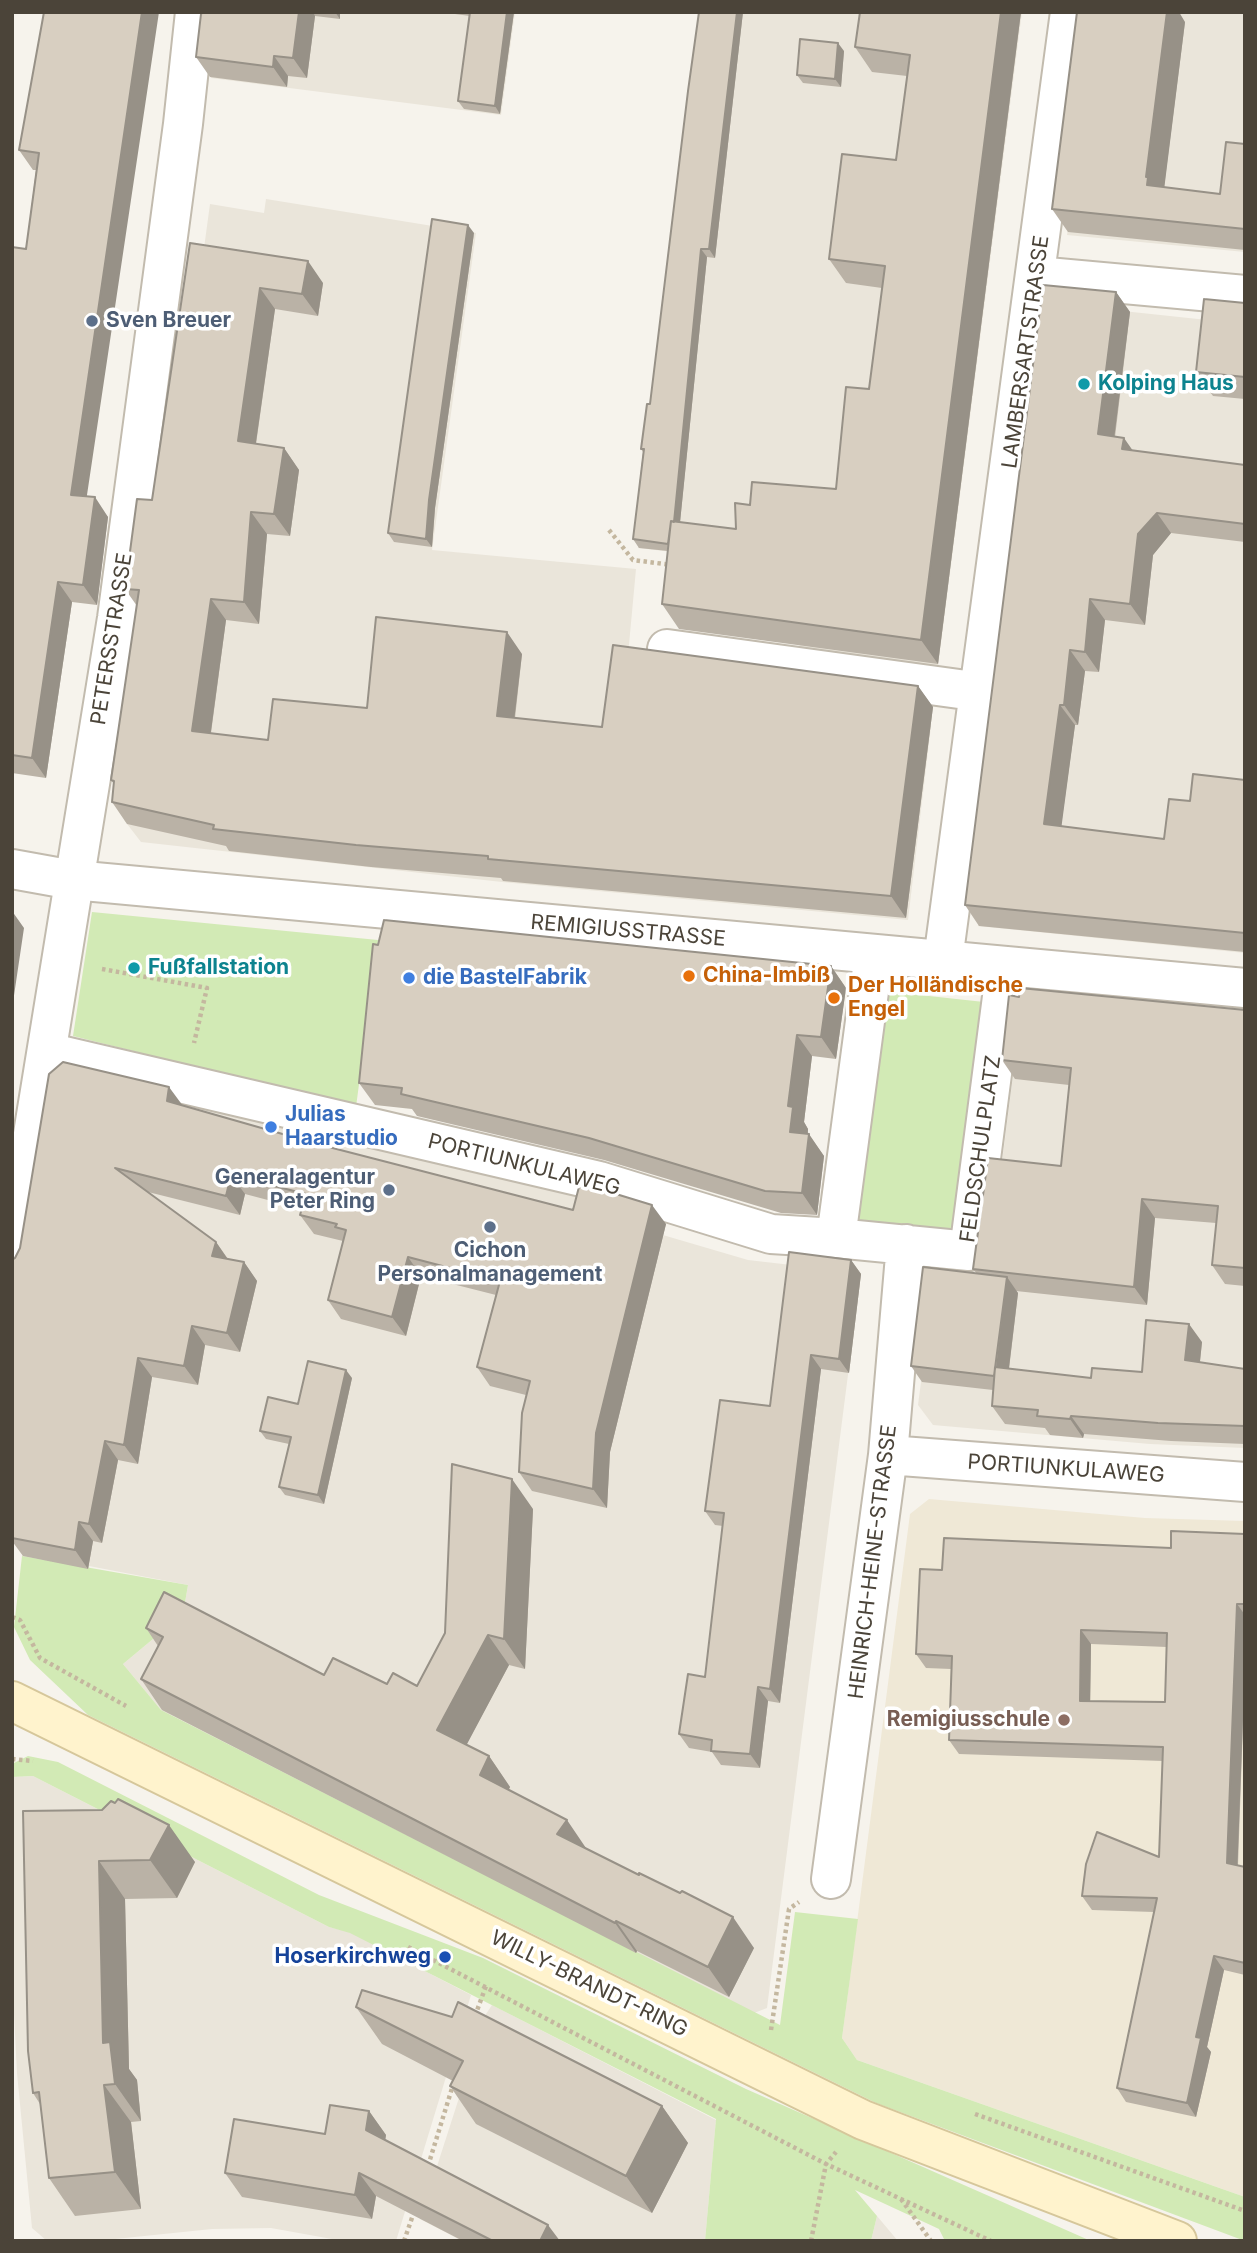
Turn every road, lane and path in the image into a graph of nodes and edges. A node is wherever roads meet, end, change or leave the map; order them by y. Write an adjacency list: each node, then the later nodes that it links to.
1 (195, 12): 10 (street, PETERSSTRASSE)
2 (1070, 12): 3 (street, LAMBERSARTSTRASSE)
3 (1037, 276): 4 (street); 8 (street, LAMBERSARTSTRASSE)
4 (1245, 295)
5 (609, 530): 6 (path)
6 (676, 566)
7 (667, 649): 8 (street)
8 (981, 692): 12 (street, LAMBERSARTSTRASSE)
9 (12, 869): 10 (street, REMIGIUSSTRASSE)
10 (73, 880): 11 (street, REMIGIUSSTRASSE); 13 (street, PETERSSTRASSE)
11 (874, 954): 12 (street, REMIGIUSSTRASSE); 18 (street)
12 (943, 960): 14 (street, REMIGIUSSTRASSE)
13 (61, 962): 16 (street, PETERSSTRASSE); 17 (path)
14 (1006, 965): 15 (street, REMIGIUSSTRASSE); 19 (street, FELDSCHULPLATZ)
15 (1245, 988)
16 (47, 1052): 17 (street, PORTIUNKULAWEG); 20 (street, PETERSSTRASSE)
17 (184, 1084): 18 (street, PORTIUNKULAWEG)
18 (835, 1238): 19 (street, FELDSCHULPLATZ)
19 (906, 1244): 21 (street, HEINRICH-HEINE-STRASSE)
20 (12, 1263)
21 (888, 1455): 22 (street, PORTIUNKULAWEG); 26 (street, HEINRICH-HEINE-STRASSE)
22 (1245, 1482)
23 (12, 1701): 42 (main road, WILLY-BRANDT-RING)
24 (12, 1759): 25 (path)
25 (36, 1762)
26 (831, 1879): 30 (path)
27 (398, 1942): 28 (path)
28 (486, 1986): 29 (path); 33 (path)
29 (475, 2017)
30 (771, 2030)
31 (454, 2081): 34 (path)
32 (969, 2112): 37 (path)
33 (826, 2164): 35 (path); 39 (path)
34 (426, 2171)
35 (900, 2198): 40 (path); 41 (path)
36 (414, 2209): 38 (path)
37 (1245, 2211)
38 (404, 2241)
39 (811, 2241)
40 (931, 2241)
41 (991, 2241)
42 (1177, 2241)

